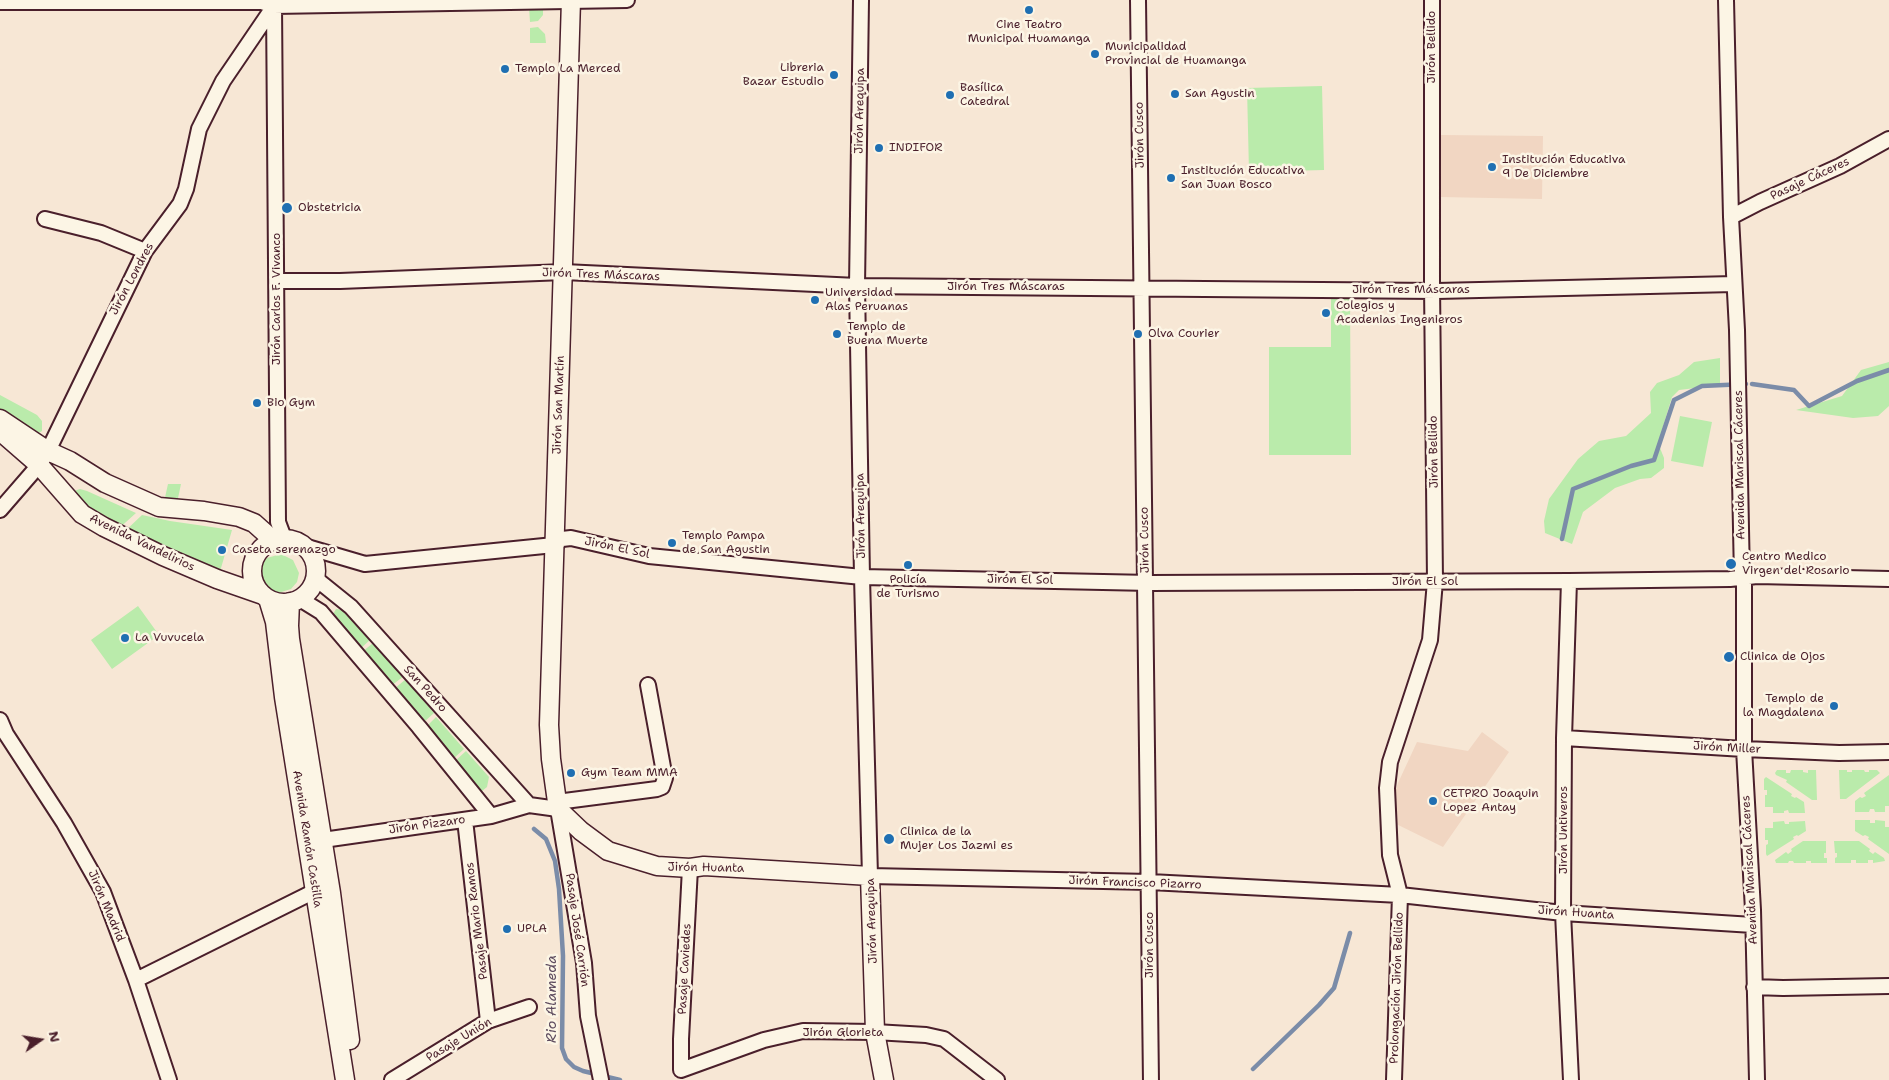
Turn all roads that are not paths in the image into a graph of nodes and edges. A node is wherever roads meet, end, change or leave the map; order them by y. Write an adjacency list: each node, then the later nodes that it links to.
1 (627, 0): 6 (street)
2 (861, 0): 16 (street, Jirón Arequipa)
3 (1138, 0): 17 (street, Jirón Cusco)
4 (1432, 0): 18 (street, Jirón Bellido)
5 (1726, 0): 10 (street, Avenida Mariscal Cáceres)
6 (571, 1): 8 (street); 13 (street, Jirón San Martín)
7 (0, 2): 8 (street)
8 (275, 3): 12 (street, Jirón Londres); 14 (street, Jirón Carlos F. Vivanco)
9 (1889, 139): 10 (street, Pasaje Cáceres)
10 (1731, 217): 15 (street, Avenida Mariscal Cáceres)
11 (45, 219): 12 (street)
12 (144, 251): 21 (street, Jirón Londres)
13 (564, 272): 14 (street, Jirón Tres Máscaras); 16 (street, Jirón Tres Máscaras); 24 (street, Jirón San Martín)
14 (277, 281): 23 (street, Jirón Carlos F. Vivanco)
15 (1734, 284): 18 (street, Jirón Tres Máscaras); 28 (street, Avenida Mariscal Cáceres)
16 (857, 286): 17 (street, Jirón Tres Máscaras); 26 (street, Jirón Arequipa)
17 (1142, 288): 18 (street, Jirón Tres Máscaras); 32 (street, Jirón Cusco)
18 (1432, 291): 31 (street, Jirón Bellido)
19 (0, 419): 21 (street)
20 (0, 431): 21 (street)
21 (43, 458): 22 (street, Jirón Londres); 23 (street); 33 (street, Avenida Vandelirios)
22 (0, 510)
23 (278, 539): 25 (street); 33 (street)
24 (554, 546): 25 (street, Jirón El Sol); 26 (street, Jirón El Sol); 42 (street, Jirón San Martín)
25 (306, 547): 27 (street)
26 (862, 577): 32 (street, Jirón El Sol); 47 (street, Jirón Arequipa)
27 (315, 578): 34 (street); 41 (street, San Pedro)
28 (1742, 578): 29 (street, Jirón El Sol); 30 (street, Jirón El Sol); 39 (street, Avenida Mariscal Cáceres)
29 (1889, 579)
30 (1569, 581): 31 (street, Jirón El Sol); 38 (street, Jirón Untiveros)
31 (1435, 582): 32 (street, Jirón El Sol); 50 (street, Jirón Bellido)
32 (1145, 583): 48 (street, Jirón Cusco)
33 (265, 597): 34 (street); 49 (street, Avenida Ramón Castilla)
34 (295, 601): 43 (street); 45 (street, Avenida Ramón Castilla)
35 (648, 685): 42 (street)
36 (0, 720): 37 (street, Jirón Madrid)
37 (3, 738): 53 (street, Jirón Madrid)
38 (1564, 738): 39 (street, Jirón Miller); 51 (street, Jirón Untiveros)
39 (1744, 749): 40 (street, Jirón Miller); 52 (street, Avenida Mariscal Cáceres)
40 (1889, 752)
41 (529, 805): 42 (street); 43 (street, Jirón Pizzaro)
42 (557, 805): 46 (street, Jirón Huanta); 60 (street, Pasaje José Carrión)
43 (491, 816): 44 (street, Jirón Pizzaro)
44 (465, 820): 45 (street, Jirón Pizzaro); 57 (street, Pasaje Mario Ramos)
45 (323, 840): 63 (street, Avenida Ramón Castilla)
46 (690, 868): 47 (street, Jirón Huanta); 59 (street, Pasaje Caviedes)
47 (870, 876): 48 (street, Jirón Francisco Pizarro); 58 (street, Jirón Arequipa)
48 (1150, 882): 50 (street, Jirón Francisco Pizarro); 67 (street, Jirón Cusco)
49 (315, 891): 53 (street); 62 (street, Avenida Ramón Castilla)
50 (1400, 895): 51 (street, Jirón Huanta); 68 (street, Prolongación Jirón Bellido)
51 (1564, 913): 52 (street, Jirón Huanta); 69 (street, Jirón Untiveros)
52 (1753, 925): 55 (street, Avenida Mariscal Cáceres)
53 (136, 980): 61 (street, Jirón Madrid)
54 (1889, 986): 55 (street)
55 (1754, 987): 70 (street, Avenida Mariscal Cáceres)
56 (529, 1007): 57 (street, Pasaje Unión)
57 (488, 1021): 64 (street, Pasaje Unión)
58 (875, 1032): 59 (street, Jirón Glorieta); 65 (street, Jirón Arequipa); 66 (street, Jirón Glorieta)
59 (681, 1070)
60 (599, 1075)
61 (169, 1080)
62 (345, 1080)
63 (355, 1080)
64 (392, 1080)
65 (884, 1080)
66 (997, 1080)
67 (1151, 1080)
68 (1394, 1080)
69 (1571, 1080)
70 (1757, 1080)

